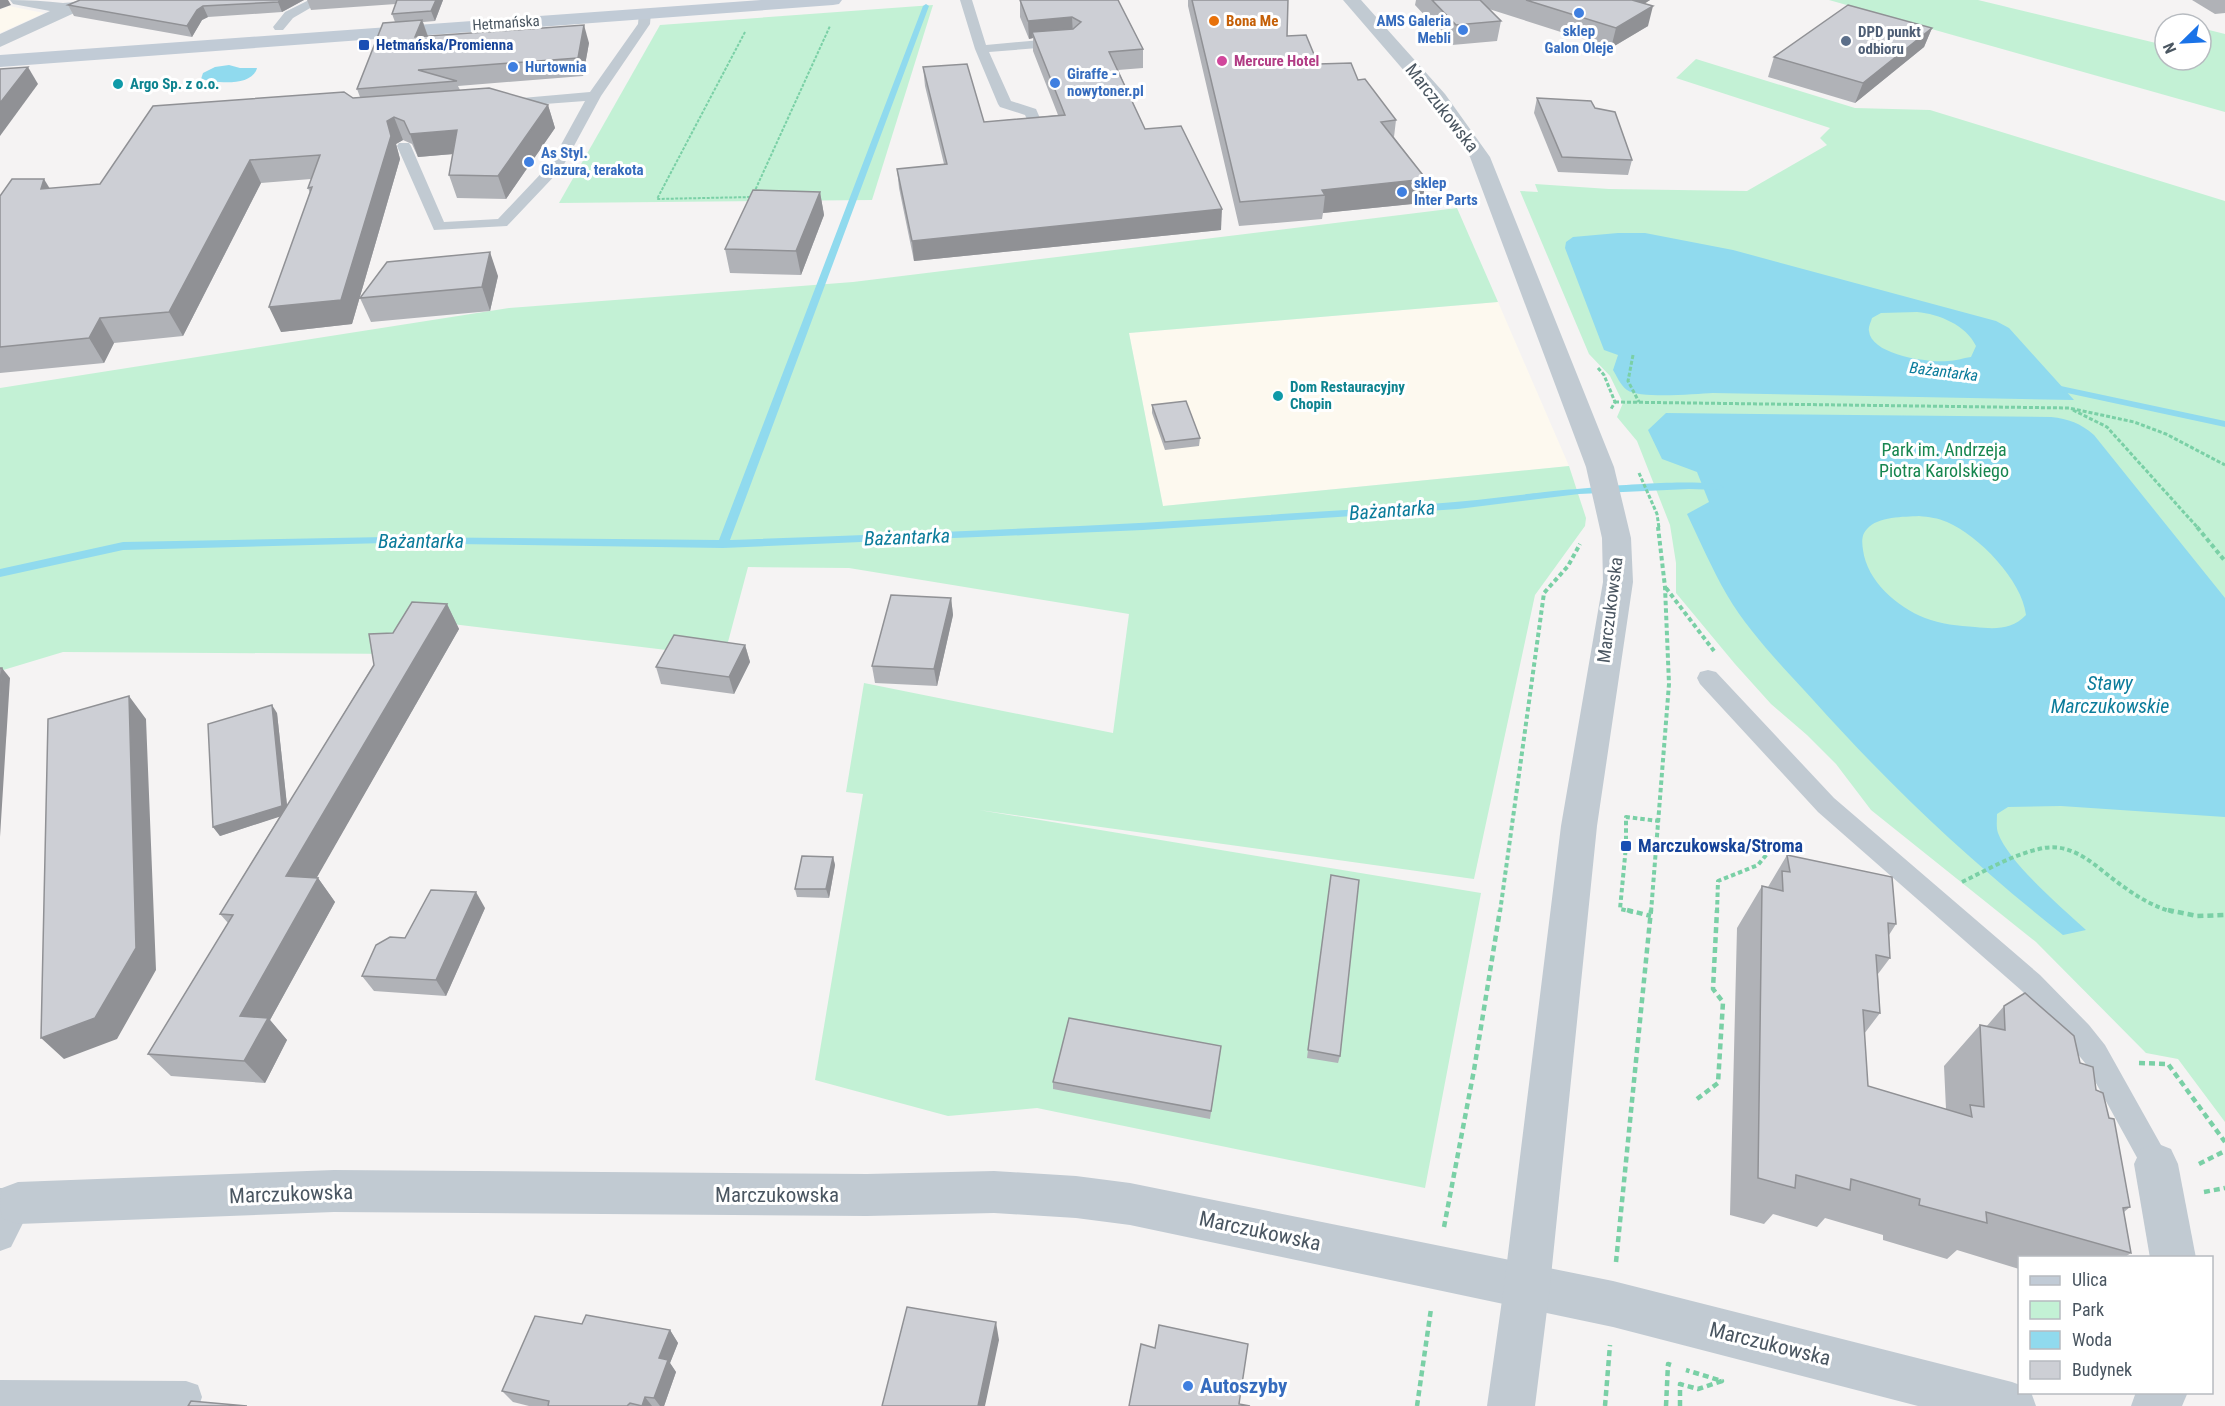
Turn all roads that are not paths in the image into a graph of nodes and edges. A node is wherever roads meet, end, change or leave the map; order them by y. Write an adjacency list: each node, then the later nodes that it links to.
1 (19, 0): 8 (street)
2 (88, 0): 8 (street)
3 (318, 0): 10 (lane)
4 (705, 0): 10 (main road, Hetmańska)
5 (833, 0): 9 (main road, Hetmańska)
6 (966, 0): 15 (lane)
7 (1352, 0): 25 (street, Marczukowska)
8 (69, 9): 11 (street)
9 (645, 13): 13 (main road, Hetmańska); 17 (lane)
10 (279, 27): 13 (main road, Hetmańska)
11 (0, 41)
12 (1073, 41): 15 (lane)
13 (111, 45): 14 (main road, Hetmańska); 16 (main road, Hetmańska)
14 (0, 46)
15 (981, 49): 19 (lane)
16 (0, 61)
17 (594, 96): 18 (lane); 20 (lane)
18 (488, 104)
19 (1036, 124)
20 (404, 146)
21 (1708, 678): 22 (lane)
22 (2156, 1164): 24 (street)
23 (6, 1214): 25 (street, Marczukowska)
24 (2173, 1256)
25 (1527, 1286): 28 (street, Marczukowska); 29 (street, Marczukowska)
26 (0, 1396): 27 (lane)
27 (182, 1406)
28 (1511, 1406)
29 (2012, 1406)

